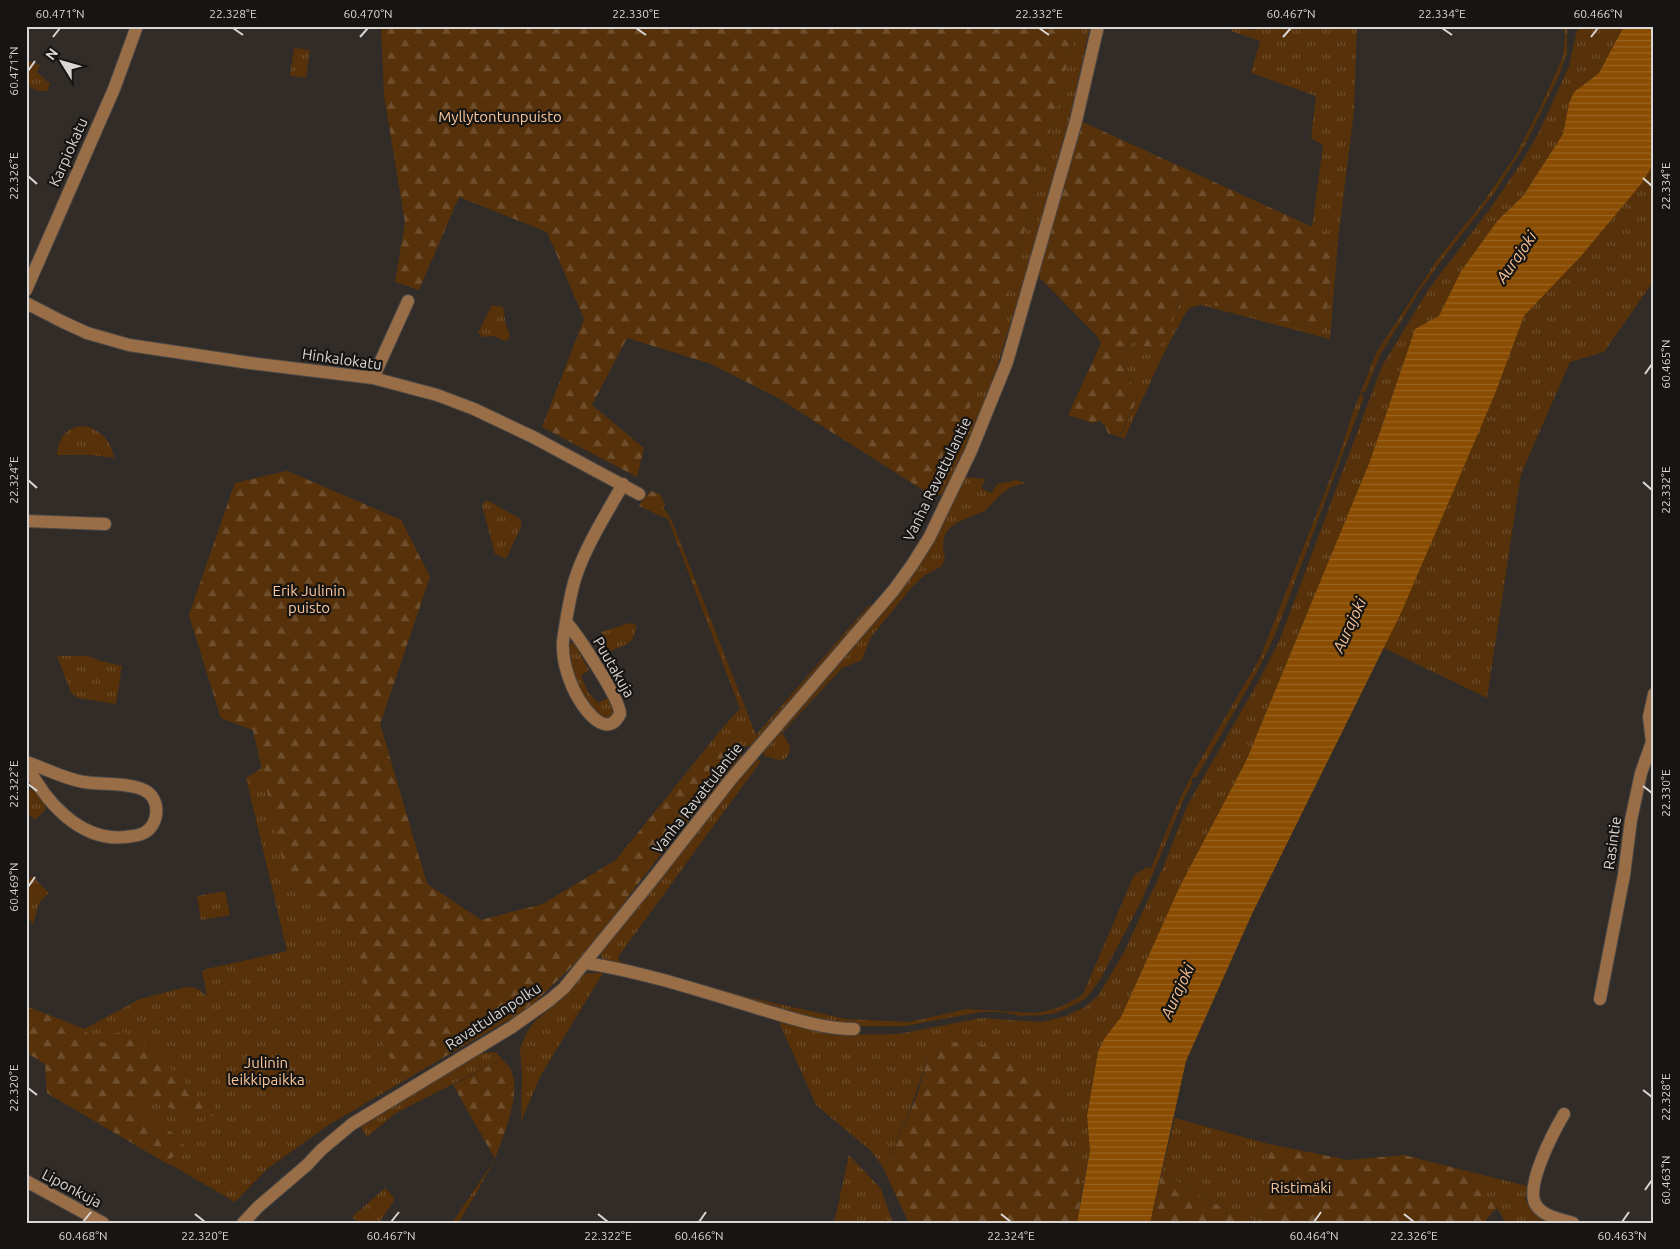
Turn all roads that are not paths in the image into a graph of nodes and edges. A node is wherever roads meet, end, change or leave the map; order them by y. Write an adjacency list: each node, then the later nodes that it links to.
1 (137, 26): 3 (street, Karpiokatu)
2 (1098, 26): 16 (street, Vanha Ravattulantie)
3 (31, 268): 4 (street, Karpiokatu)
4 (26, 290)
5 (408, 301): 7 (street)
6 (26, 303): 7 (street, Hinkalokatu)
7 (373, 378): 8 (street, Hinkalokatu)
8 (623, 484): 9 (street, Hinkalokatu); 12 (street, Puutakuja)
9 (639, 494)
10 (26, 521): 11 (street)
11 (105, 524)
12 (567, 623): 12 (street, Puutakuja)
13 (1654, 694): 14 (street, Rasintie)
14 (1653, 742): 17 (street, Rasintie)
15 (26, 762): 15 (street)
16 (586, 963): 18 (street); 22 (street, Ravattulanpolku)
17 (1600, 999)
18 (854, 1029)
19 (1564, 1114): 23 (street)
20 (26, 1181): 21 (street, Liponkuja)
21 (103, 1223)
22 (243, 1223)
23 (1573, 1223)

